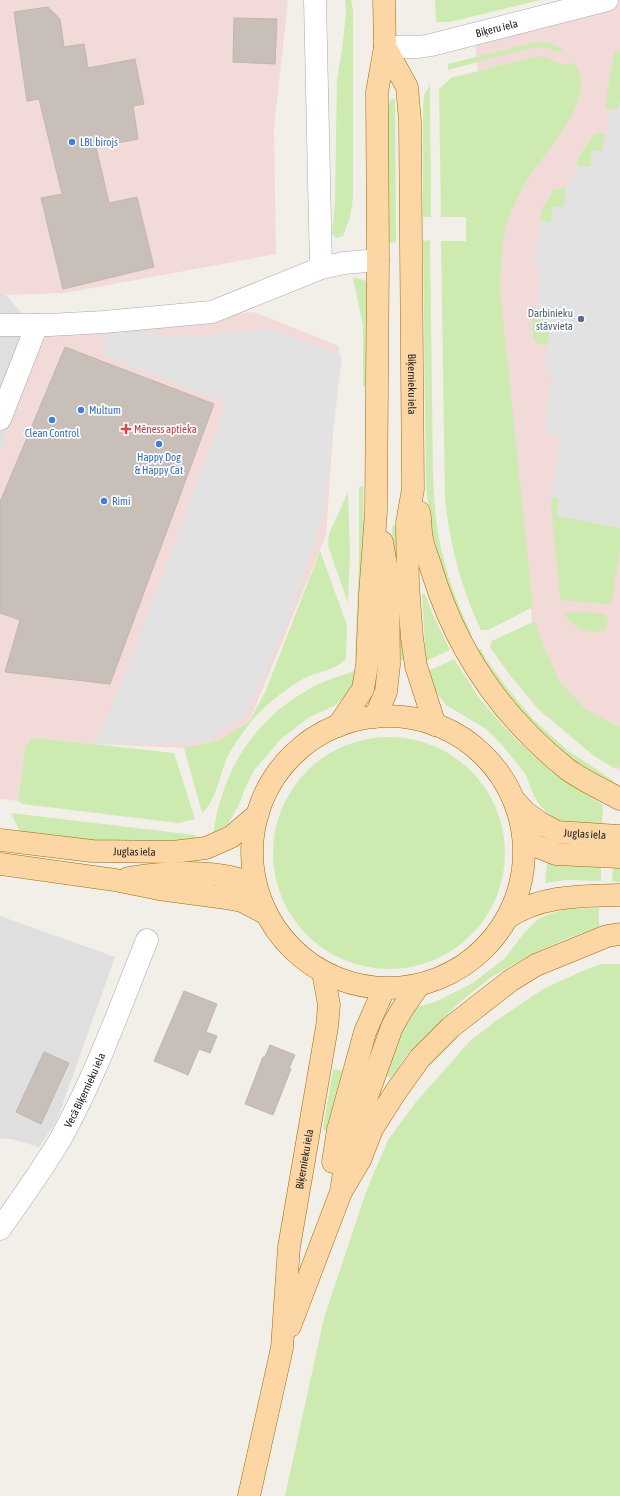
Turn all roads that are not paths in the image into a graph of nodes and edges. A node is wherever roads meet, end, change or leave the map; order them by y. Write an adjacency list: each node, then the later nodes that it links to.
1 (315, 0): 7 (street)
2 (384, 0): 4 (main road, Biķernieku iela)
3 (607, 0): 4 (street, Biķeru iela)
4 (385, 46): 5 (main road, Biķernieku iela); 6 (main road, Biķernieku iela)
5 (410, 259): 6 (main road); 11 (main road, Biķernieku iela)
6 (378, 260): 7 (street); 12 (main road, Biķernieku iela)
7 (321, 268): 9 (street)
8 (0, 325): 9 (street)
9 (37, 325): 10 (street)
10 (0, 419)
11 (413, 489): 14 (main road, Biķernieku iela); 17 (main road)
12 (376, 512): 13 (main road, Biķernieku iela); 15 (main road, Biķernieku iela)
13 (375, 717): 14 (main road); 15 (main road)
14 (435, 725): 16 (main road)
15 (338, 726): 18 (main road)
16 (514, 799): 19 (main road); 20 (main road, Juglas iela)
17 (620, 799)
18 (258, 814): 21 (main road, Juglas iela); 25 (main road)
19 (523, 833): 22 (main road, Juglas iela); 28 (main road)
20 (620, 836)
21 (0, 840)
22 (620, 857)
23 (0, 864): 24 (main road, Juglas iela)
24 (115, 880): 25 (main road, Juglas iela); 27 (main road, Juglas iela)
25 (256, 885): 27 (main road)
26 (620, 895): 28 (main road)
27 (267, 914): 31 (main road)
28 (507, 918): 32 (main road)
29 (620, 934): 34 (main road)
30 (147, 940): 35 (street, Vecā Biķernieku iela)
31 (323, 972): 33 (main road); 37 (main road, Biķernieku iela)
32 (419, 985): 33 (main road); 34 (main road, Biķernieku iela)
33 (384, 989): 36 (main road, Biķernieku iela)
34 (341, 1192): 36 (main road, Biķernieku iela)
35 (0, 1229)
36 (318, 1252): 37 (main road, Biķernieku iela)
37 (282, 1348): 38 (main road, Biķernieku iela)
38 (249, 1496)

